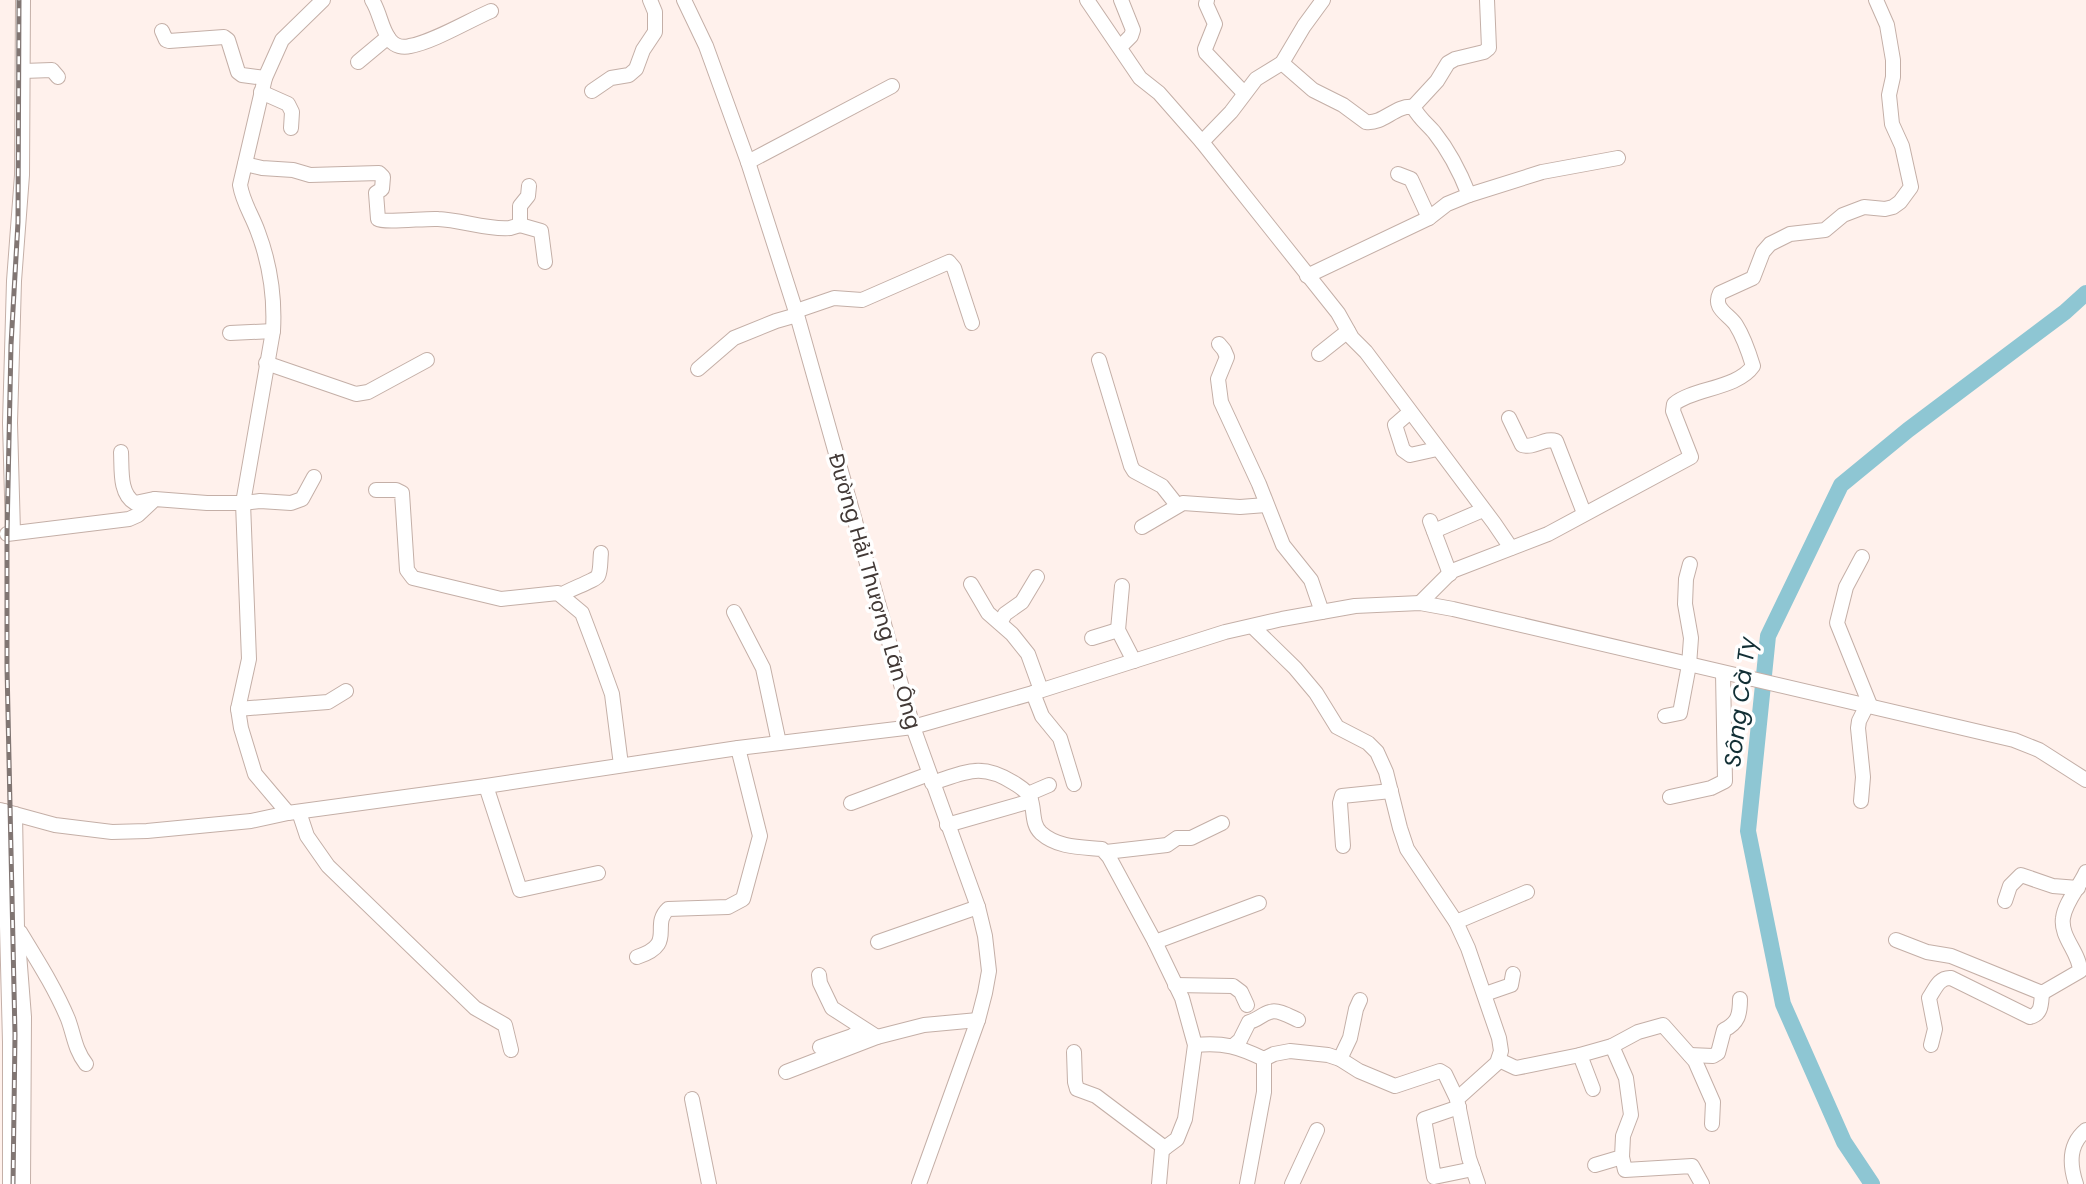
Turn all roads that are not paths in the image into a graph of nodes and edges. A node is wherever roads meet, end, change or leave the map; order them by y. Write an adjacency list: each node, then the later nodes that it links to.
1 (23, 0): 18 (street)
2 (372, 0): 14 (street)
3 (650, 0): 22 (street)
4 (684, 0): 28 (street, Đường Hải Thượng Lãn Ông)
5 (1087, 0): 15 (street)
6 (1121, 0): 15 (street)
7 (1207, 0): 23 (street)
8 (1322, 0): 17 (street)
9 (1488, 0): 24 (street)
10 (1876, 0): 59 (street)
11 (313, 3): 20 (street)
12 (491, 11): 14 (street)
13 (162, 31): 20 (street)
14 (388, 37): 16 (street)
15 (1119, 47): 26 (street)
16 (358, 62)
17 (1282, 62): 23 (street); 24 (street)
18 (23, 71): 19 (street); 54 (street)
19 (58, 77)
20 (263, 85): 25 (street); 29 (street)
21 (892, 86): 28 (street)
22 (593, 91)
23 (1244, 93): 26 (street)
24 (1413, 107): 32 (street)
25 (291, 128)
26 (1202, 142): 36 (street)
27 (1618, 158): 32 (street)
28 (748, 162): 37 (street, Đường Hải Thượng Lãn Ông)
29 (245, 164): 34 (street); 39 (street)
30 (1398, 174): 33 (street)
31 (529, 186): 34 (street)
32 (1469, 195): 33 (street)
33 (1429, 218): 36 (street)
34 (520, 225): 35 (street)
35 (545, 262)
36 (1307, 276): 40 (street)
37 (797, 313): 38 (street); 47 (street); 85 (street, Đường Hải Thượng Lãn Ông)
38 (972, 323)
39 (273, 331): 41 (street); 46 (street)
40 (1348, 331): 43 (street); 48 (street)
41 (230, 333)
42 (1219, 344): 57 (street)
43 (1319, 354)
44 (1099, 359): 56 (street)
45 (427, 360): 46 (street)
46 (266, 363): 55 (street)
47 (698, 369)
48 (1410, 412): 50 (street); 50 (street)
49 (1510, 418): 59 (street)
50 (1437, 449): 58 (street)
51 (121, 452): 54 (street)
52 (314, 477): 55 (street)
53 (376, 490): 69 (street)
54 (155, 499): 55 (street)
55 (243, 503): 83 (street)
56 (1177, 505): 57 (street); 60 (street)
57 (1266, 505): 72 (street)
58 (1483, 510): 61 (street); 65 (street)
59 (1584, 513): 61 (street)
60 (1142, 527)
61 (1511, 548): 65 (street)
62 (601, 552): 69 (street)
63 (1862, 557): 82 (street)
64 (1690, 564): 78 (street)
65 (1450, 574): 70 (street)
66 (1037, 577): 73 (street)
67 (971, 584): 73 (street)
68 (1122, 586): 75 (street)
69 (561, 594): 88 (street)
70 (1420, 603): 72 (street); 78 (street)
71 (734, 611): 86 (street)
72 (1322, 612): 74 (street)
73 (1000, 623): 81 (street)
74 (1253, 627): 77 (street); 94 (street)
75 (1118, 630): 76 (street); 77 (street)
76 (1092, 638)
77 (1134, 662): 81 (street)
78 (1689, 666): 79 (street); 84 (street)
79 (1727, 674): 82 (street); 96 (street)
80 (346, 691): 83 (street)
81 (1037, 692): 85 (street); 91 (street)
82 (1868, 705): 90 (street); 97 (street)
83 (238, 709): 100 (street)
84 (1665, 716)
85 (913, 727): 86 (street); 89 (street, Đường Hải Thượng Lãn Ông)
86 (779, 743): 87 (street)
87 (738, 748): 88 (street); 117 (street)
88 (621, 765): 93 (street)
89 (930, 778): 95 (street); 98 (street); 102 (street, Đường Hải Thượng Lãn Ông)
90 (2086, 780)
91 (1074, 784)
92 (1049, 785): 95 (street)
93 (486, 786): 100 (street); 106 (street)
94 (1391, 791): 103 (street); 112 (street)
95 (1030, 797): 102 (street); 104 (street)
96 (1670, 797)
97 (1861, 801)
98 (851, 803)
99 (7, 812): 100 (street); 113 (street); 154 (street)
100 (294, 812): 135 (street)
101 (1222, 823): 104 (street)
102 (947, 825): 111 (street, Đường Hải Thượng Lãn Ông)
103 (1343, 846)
104 (1106, 852): 116 (street)
105 (2086, 872): 107 (street)
106 (598, 873)
107 (2078, 888): 109 (street); 121 (street)
108 (1527, 892): 112 (street)
109 (2005, 901)
110 (1259, 903): 116 (street)
111 (978, 907): 115 (street); 126 (street, Đường Hải Thượng Lãn Ông)
112 (1457, 922): 122 (street)
113 (17, 928): 142 (street); 155 (street)
114 (1896, 940): 121 (street)
115 (877, 942)
116 (1156, 942): 120 (street)
117 (637, 957)
118 (1513, 974): 122 (street)
119 (819, 975): 128 (street)
120 (1175, 985): 125 (street); 130 (street)
121 (2042, 993): 131 (street)
122 (1485, 995): 141 (street)
123 (1740, 999): 138 (street)
124 (1360, 1000): 140 (street)
125 (1247, 1004)
126 (978, 1020): 129 (street); 157 (street, Đường Hải Thượng Lãn Ông)
127 (1298, 1020): 132 (street)
128 (862, 1029): 129 (street); 134 (street)
129 (877, 1037): 143 (street)
130 (1195, 1045): 132 (street); 150 (street)
131 (1931, 1045)
132 (1233, 1046): 139 (street)
133 (1612, 1046): 137 (street); 138 (street); 151 (street)
134 (820, 1047)
135 (511, 1050)
136 (1074, 1052): 150 (street)
137 (1580, 1055): 141 (street); 144 (street)
138 (1690, 1055): 147 (street)
139 (1264, 1059): 140 (street); 159 (street)
140 (1340, 1059): 146 (street)
141 (1499, 1060): 146 (street)
142 (86, 1064)
143 (786, 1072)
144 (1593, 1089)
145 (692, 1099): 156 (street)
146 (1458, 1103): 153 (street); 153 (street)
147 (1712, 1124)
148 (1317, 1130): 160 (street)
149 (2086, 1130): 163 (street)
150 (1165, 1148): 158 (street)
151 (1622, 1157): 152 (street); 162 (street)
152 (1595, 1165)
153 (1473, 1170): 161 (street)
154 (10, 1184)
155 (23, 1184)
156 (709, 1184)
157 (919, 1184)
158 (1159, 1184)
159 (1247, 1184)
160 (1292, 1184)
161 (1478, 1184)
162 (1702, 1184)
163 (2076, 1184)

